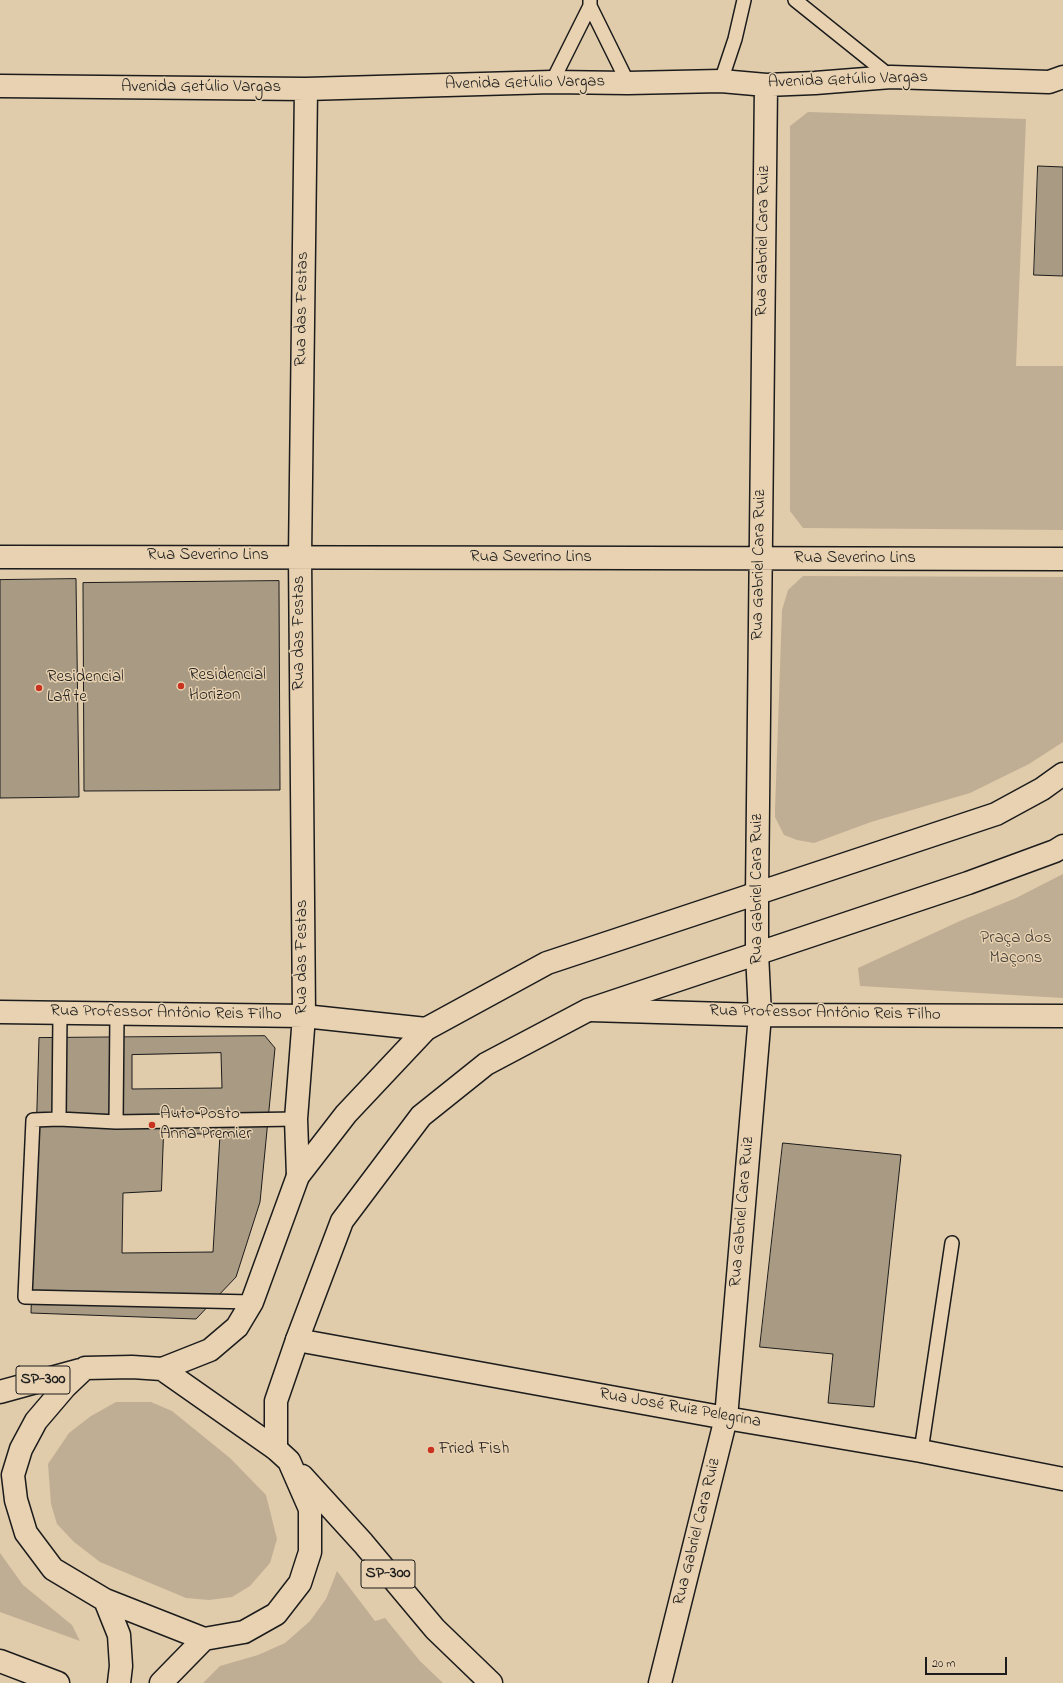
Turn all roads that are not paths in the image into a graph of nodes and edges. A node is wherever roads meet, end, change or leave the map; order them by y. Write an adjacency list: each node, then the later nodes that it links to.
1 (744, 0): 5 (lane)
2 (795, 0): 4 (lane)
3 (590, 3): 6 (lane); 7 (lane)
4 (891, 77): 8 (main road, Avenida Getúlio Vargas); 9 (main road, Avenida Getúlio Vargas)
5 (721, 81): 7 (main road, Avenida Getúlio Vargas); 9 (main road, Avenida Getúlio Vargas)
6 (552, 82): 7 (main road, Avenida Getúlio Vargas); 11 (main road, Avenida Getúlio Vargas)
7 (628, 83)
8 (1058, 83)
9 (766, 85): 14 (main road, Rua Gabriel Cara Ruiz)
10 (0, 86): 11 (main road, Avenida Getúlio Vargas)
11 (306, 89): 12 (main road, Rua das Festas)
12 (300, 556): 13 (main road, Rua Severino Lins); 14 (main road, Rua Severino Lins); 25 (main road, Rua das Festas)
13 (0, 557)
14 (760, 559): 15 (main road, Rua Severino Lins); 18 (main road, Rua Gabriel Cara Ruiz)
15 (1063, 559)
16 (1063, 774): 18 (main road)
17 (1063, 846): 19 (main road)
18 (757, 893): 19 (main road, Rua Gabriel Cara Ruiz); 27 (main road)
19 (757, 953): 20 (main road); 24 (main road, Rua Gabriel Cara Ruiz)
20 (588, 1010): 24 (main road, Rua Professor Antônio Reis Filho); 34 (main road)
21 (0, 1012): 22 (main road, Rua Professor Antônio Reis Filho)
22 (60, 1014): 23 (main road, Rua Professor Antônio Reis Filho); 28 (lane)
23 (117, 1014): 25 (main road, Rua Professor Antônio Reis Filho); 30 (lane)
24 (760, 1015): 26 (main road, Rua Professor Antônio Reis Filho); 38 (main road, Rua Gabriel Cara Ruiz)
25 (304, 1016): 27 (main road, Rua Professor Antônio Reis Filho); 29 (main road, Rua das Festas)
26 (1063, 1016)
27 (426, 1029): 31 (main road)
28 (59, 1119): 30 (lane); 33 (lane)
29 (296, 1119): 30 (lane); 31 (main road, Rua das Festas)
30 (116, 1122)
31 (298, 1176): 33 (main road)
32 (952, 1243): 39 (lane)
33 (252, 1302): 36 (main road)
34 (297, 1340): 38 (main road, Rua José Ruiz Pelegrina); 40 (main road)
35 (85, 1368): 36 (main road); 37 (main road, SP-300); 42 (main road)
36 (162, 1369): 40 (main road)
37 (0, 1392)
38 (726, 1418): 39 (main road, Rua José Ruiz Pelegrina); 49 (main road, Rua Gabriel Cara Ruiz)
39 (921, 1451): 41 (main road, Rua José Ruiz Pelegrina)
40 (283, 1455): 43 (main road); 48 (main road, SP-300)
41 (1063, 1479)
42 (105, 1600): 43 (main road); 46 (main road)
43 (204, 1639): 47 (main road)
44 (0, 1661): 45 (main road)
45 (50, 1680)
46 (119, 1683)
47 (161, 1683)
48 (491, 1683)
49 (660, 1683)

